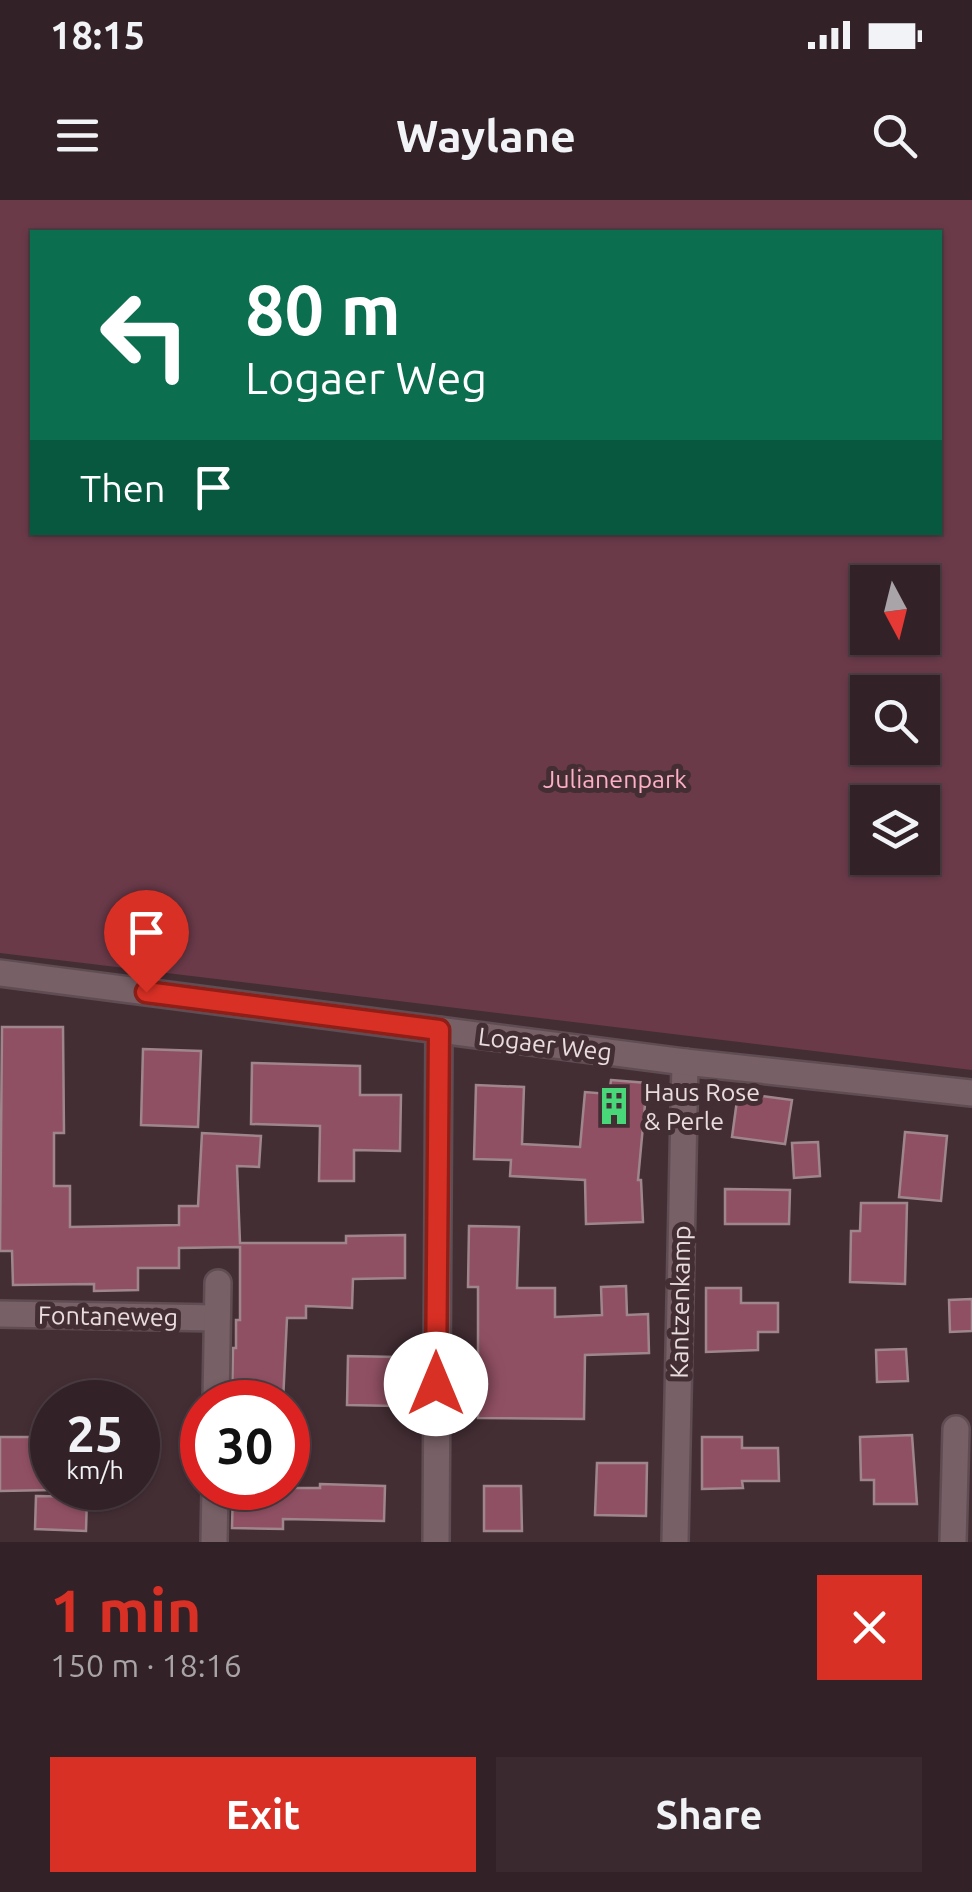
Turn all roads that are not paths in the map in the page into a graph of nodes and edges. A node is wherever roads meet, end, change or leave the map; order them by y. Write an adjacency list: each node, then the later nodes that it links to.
1 (0, 973): 2 (street, Logaer Weg)
2 (439, 1030): 3 (street, Logaer Weg); 12 (street)
3 (684, 1062): 4 (street, Logaer Weg); 13 (street, Kantzenkamp)
4 (972, 1093)
5 (218, 1283): 7 (street)
6 (0, 1314): 7 (street, Fontaneweg)
7 (217, 1318): 8 (street)
8 (216, 1380)
9 (956, 1429): 14 (street)
10 (215, 1510): 11 (street)
11 (214, 1542)
12 (436, 1542)
13 (675, 1542)
14 (953, 1542)

